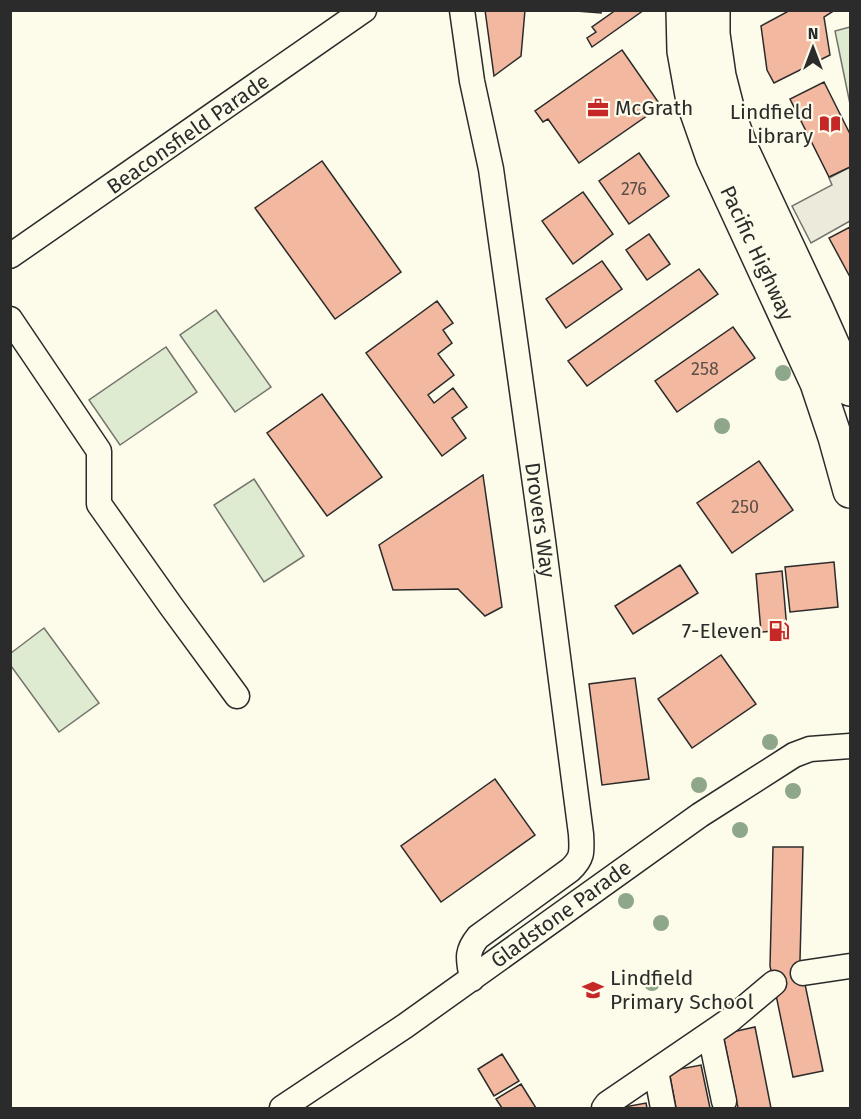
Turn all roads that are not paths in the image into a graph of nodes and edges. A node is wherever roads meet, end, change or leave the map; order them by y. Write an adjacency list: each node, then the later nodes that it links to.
1 (364, 10): 5 (street, Beaconsfield Parade)
2 (462, 10): 13 (street, Drovers Way)
3 (682, 10): 8 (highway, Pacific Highway)
4 (713, 10): 7 (highway, Pacific Highway)
5 (10, 256)
6 (10, 320): 9 (street)
7 (850, 389)
8 (850, 491)
9 (237, 696)
10 (850, 746): 13 (street, Gladstone Parade)
11 (850, 966): 12 (street)
12 (803, 973)
13 (472, 979): 18 (street, Gladstone Parade)
14 (774, 984): 15 (street)
15 (710, 1034): 16 (street); 17 (street)
16 (656, 1071): 19 (street); 20 (street)
17 (724, 1101)
18 (282, 1108)
19 (604, 1108)
20 (663, 1108)

